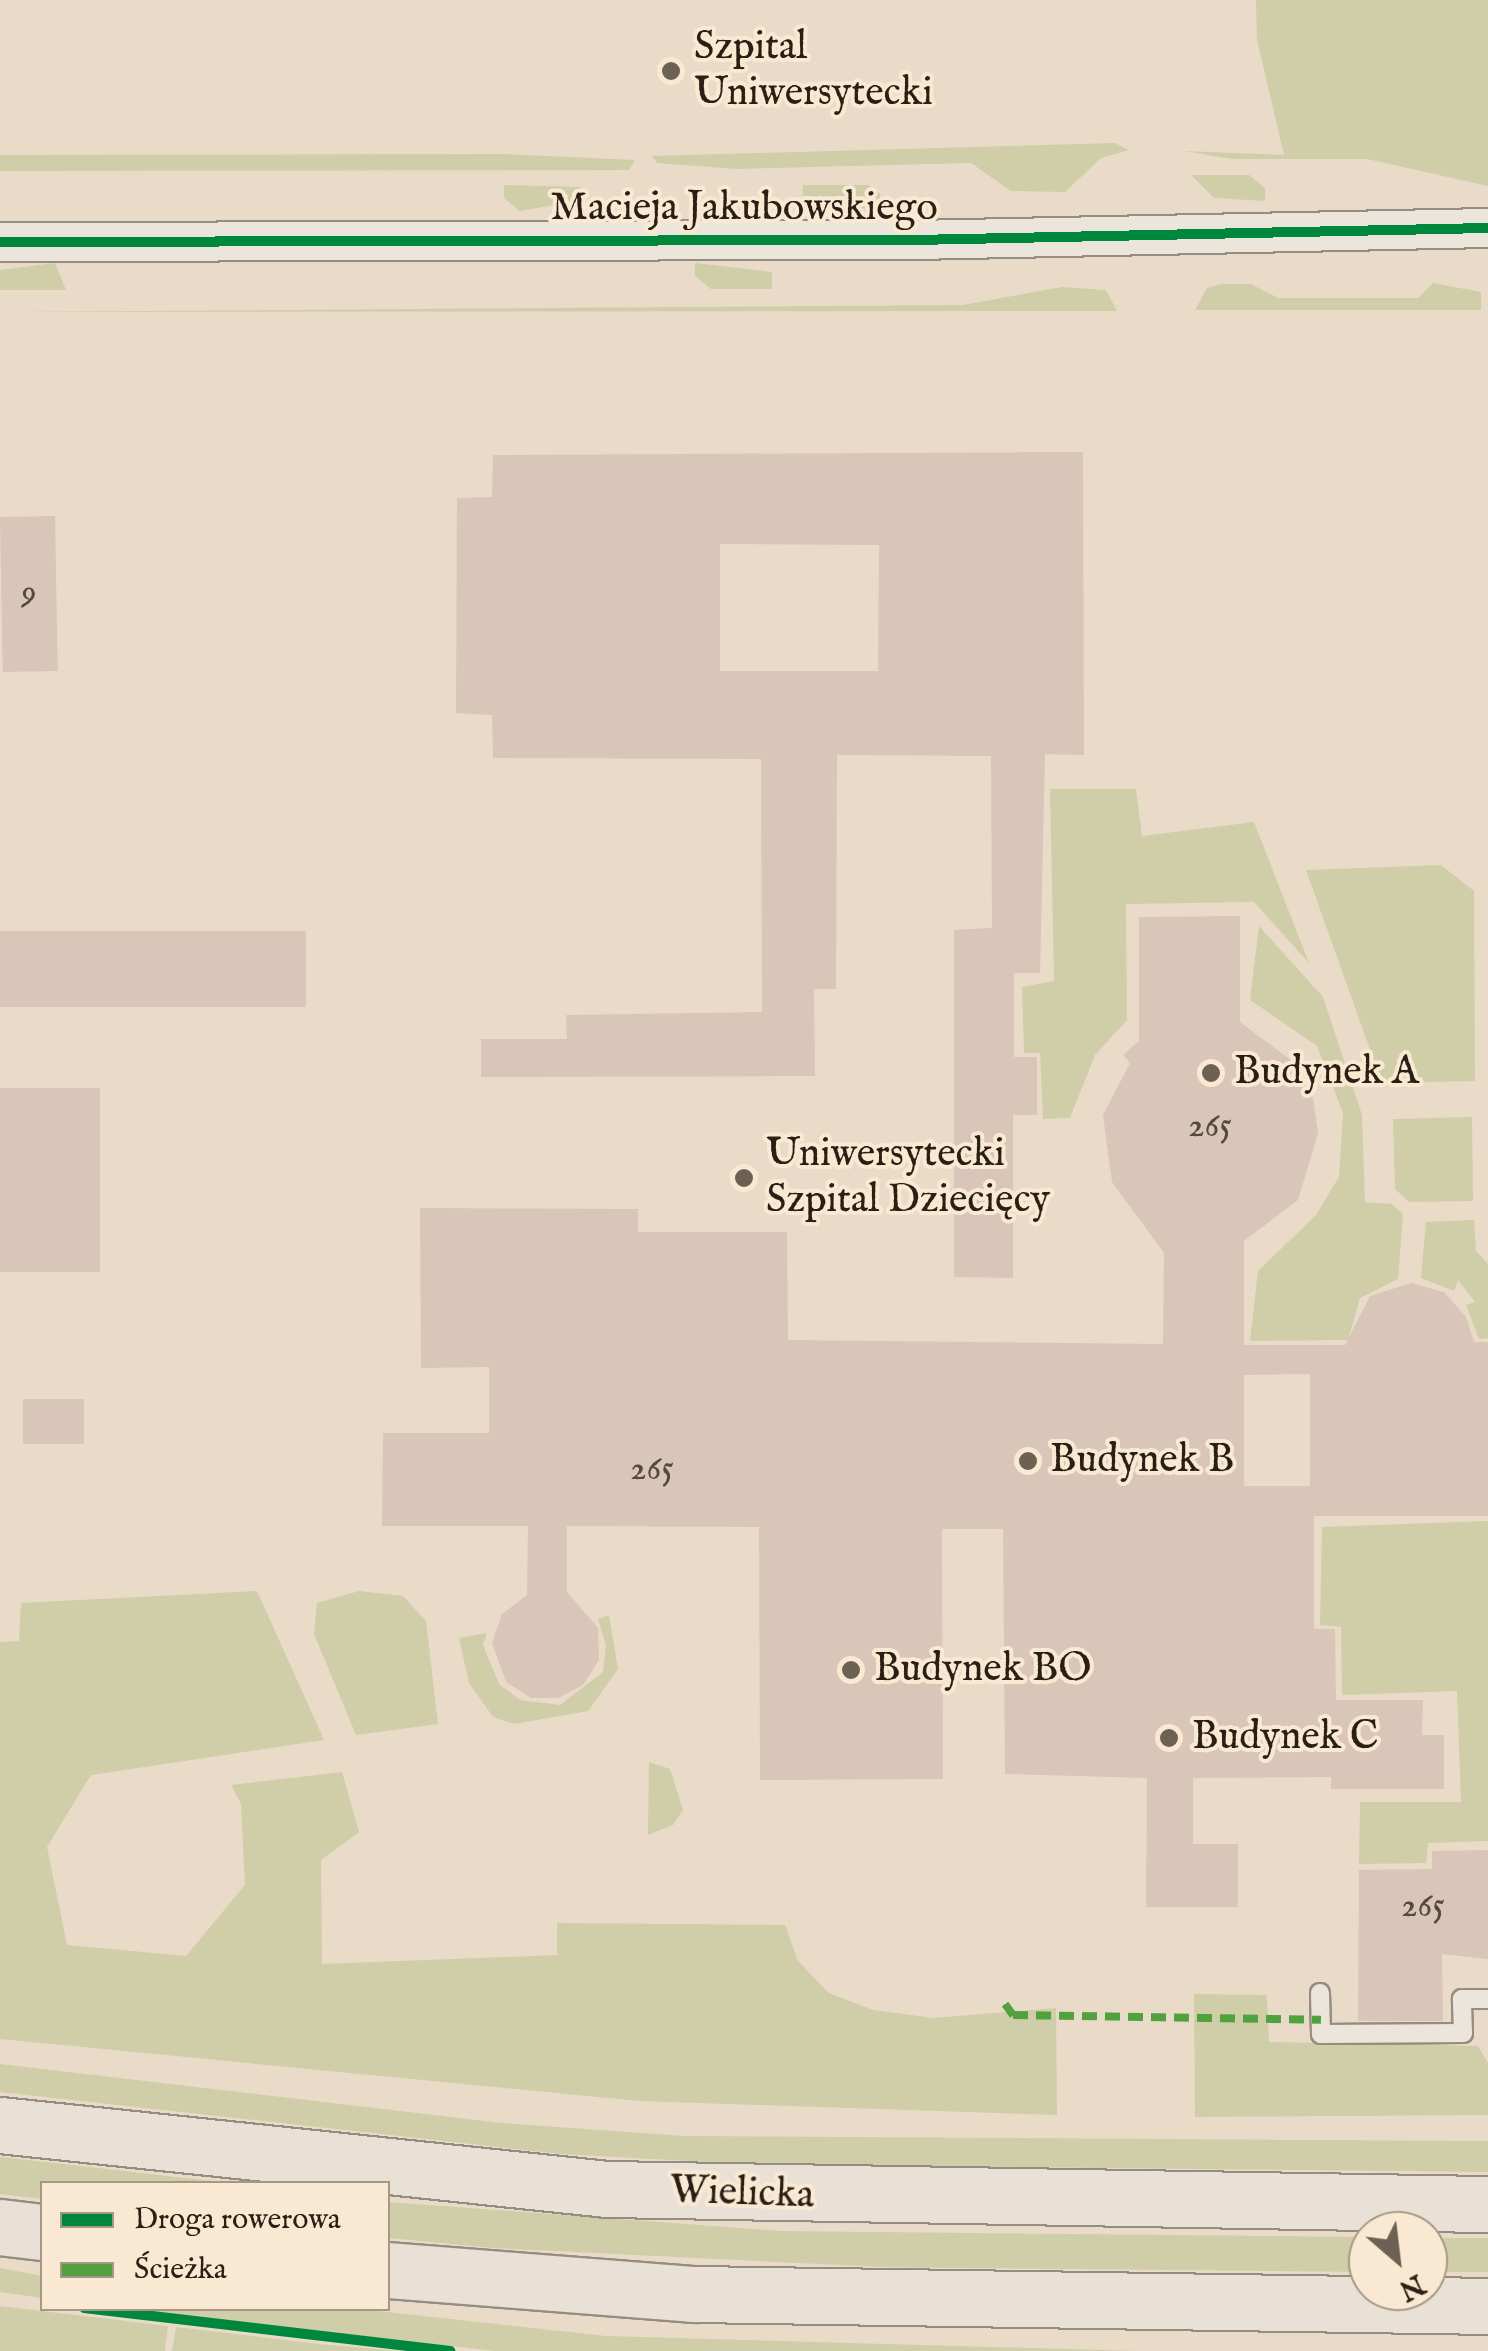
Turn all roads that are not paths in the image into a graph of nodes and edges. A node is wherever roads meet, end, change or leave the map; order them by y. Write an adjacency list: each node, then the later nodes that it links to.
1 (1479, 236): 2 (street, Macieja Jakubowskiego)
2 (0, 242)
3 (1320, 1993): 4 (lane)
4 (1488, 1998)
5 (0, 2125): 6 (main road, Wielicka)
6 (1488, 2204)
7 (0, 2227): 8 (main road)
8 (40, 2232)
9 (390, 2270): 10 (main road)
10 (1488, 2306)

